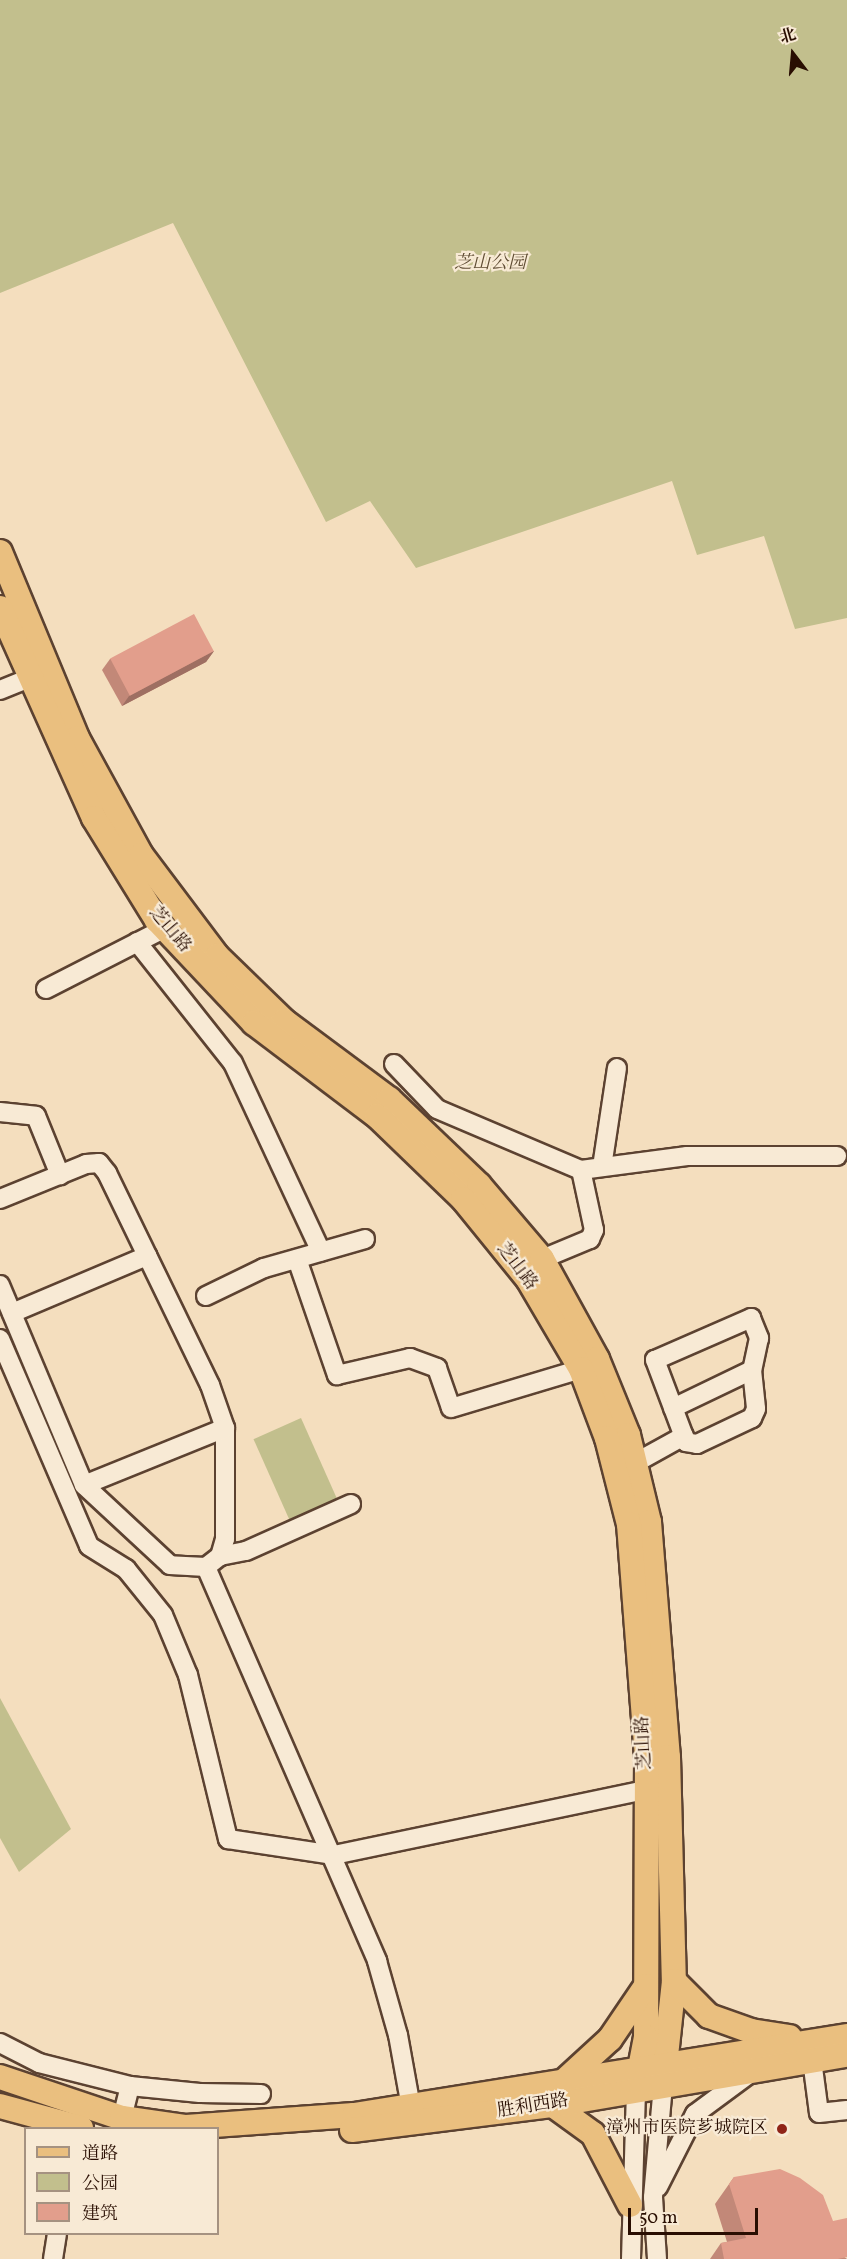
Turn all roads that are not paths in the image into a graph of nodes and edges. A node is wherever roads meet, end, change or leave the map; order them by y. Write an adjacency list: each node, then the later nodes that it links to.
1 (0, 552): 20 (main road)
2 (0, 608): 3 (main road, 芝山路)
3 (30, 678): 4 (street); 5 (main road, 芝山路)
4 (0, 690)
5 (165, 928): 6 (street); 25 (main road, 芝山路)
6 (136, 942): 7 (street); 17 (street)
7 (46, 989)
8 (394, 1064): 13 (street)
9 (617, 1068): 12 (street)
10 (0, 1112): 14 (street)
11 (837, 1156): 12 (street)
12 (602, 1167): 13 (street)
13 (581, 1170): 20 (street)
14 (60, 1175): 15 (street); 18 (street)
15 (0, 1199)
16 (365, 1239): 17 (street)
17 (321, 1252): 19 (street)
18 (147, 1256): 23 (street); 28 (street)
19 (297, 1259): 22 (street); 25 (street)
20 (542, 1259): 30 (main road)
21 (0, 1285): 23 (street)
22 (206, 1296)
23 (12, 1313): 31 (street)
24 (0, 1339): 35 (street)
25 (581, 1369): 34 (main road, 芝山路)
26 (752, 1370): 27 (street); 27 (street); 29 (street)
27 (673, 1408): 29 (street)
28 (225, 1428): 31 (street); 33 (street)
29 (684, 1436): 30 (street)
30 (634, 1462): 36 (main road)
31 (84, 1485): 33 (street)
32 (351, 1504): 33 (street)
33 (213, 1562): 35 (street)
34 (646, 1790): 35 (street); 37 (main road, 芝山路)
35 (334, 1855): 52 (street)
36 (674, 1981): 40 (main road); 43 (main road)
37 (646, 1986): 45 (main road, 芝山路); 46 (main road)
38 (847, 2036): 40 (main road)
39 (0, 2043): 47 (street)
40 (814, 2050): 41 (main road, 胜利西路); 42 (main road, 胜利西路); 43 (main road); 51 (street)
41 (847, 2055)
42 (758, 2067): 43 (main road, 胜利西路); 56 (street)
43 (664, 2074): 45 (main road, 胜利西路); 56 (street)
44 (0, 2077): 54 (main road)
45 (637, 2079): 46 (main road); 49 (main road, 胜利西路); 57 (street)
46 (564, 2081): 52 (main road)
47 (130, 2086): 48 (street); 53 (street)
48 (261, 2094)
49 (553, 2105): 52 (main road, 胜利西路); 57 (main road)
50 (0, 2106): 54 (main road)
51 (847, 2110)
52 (412, 2116): 53 (main road); 55 (main road, 胜利西路)
53 (122, 2118): 54 (main road)
54 (81, 2123)
55 (219, 2140)
56 (653, 2197): 61 (street)
57 (630, 2205): 60 (street)
58 (57, 2235): 59 (street)
59 (53, 2259)
60 (631, 2259)
61 (657, 2259)

